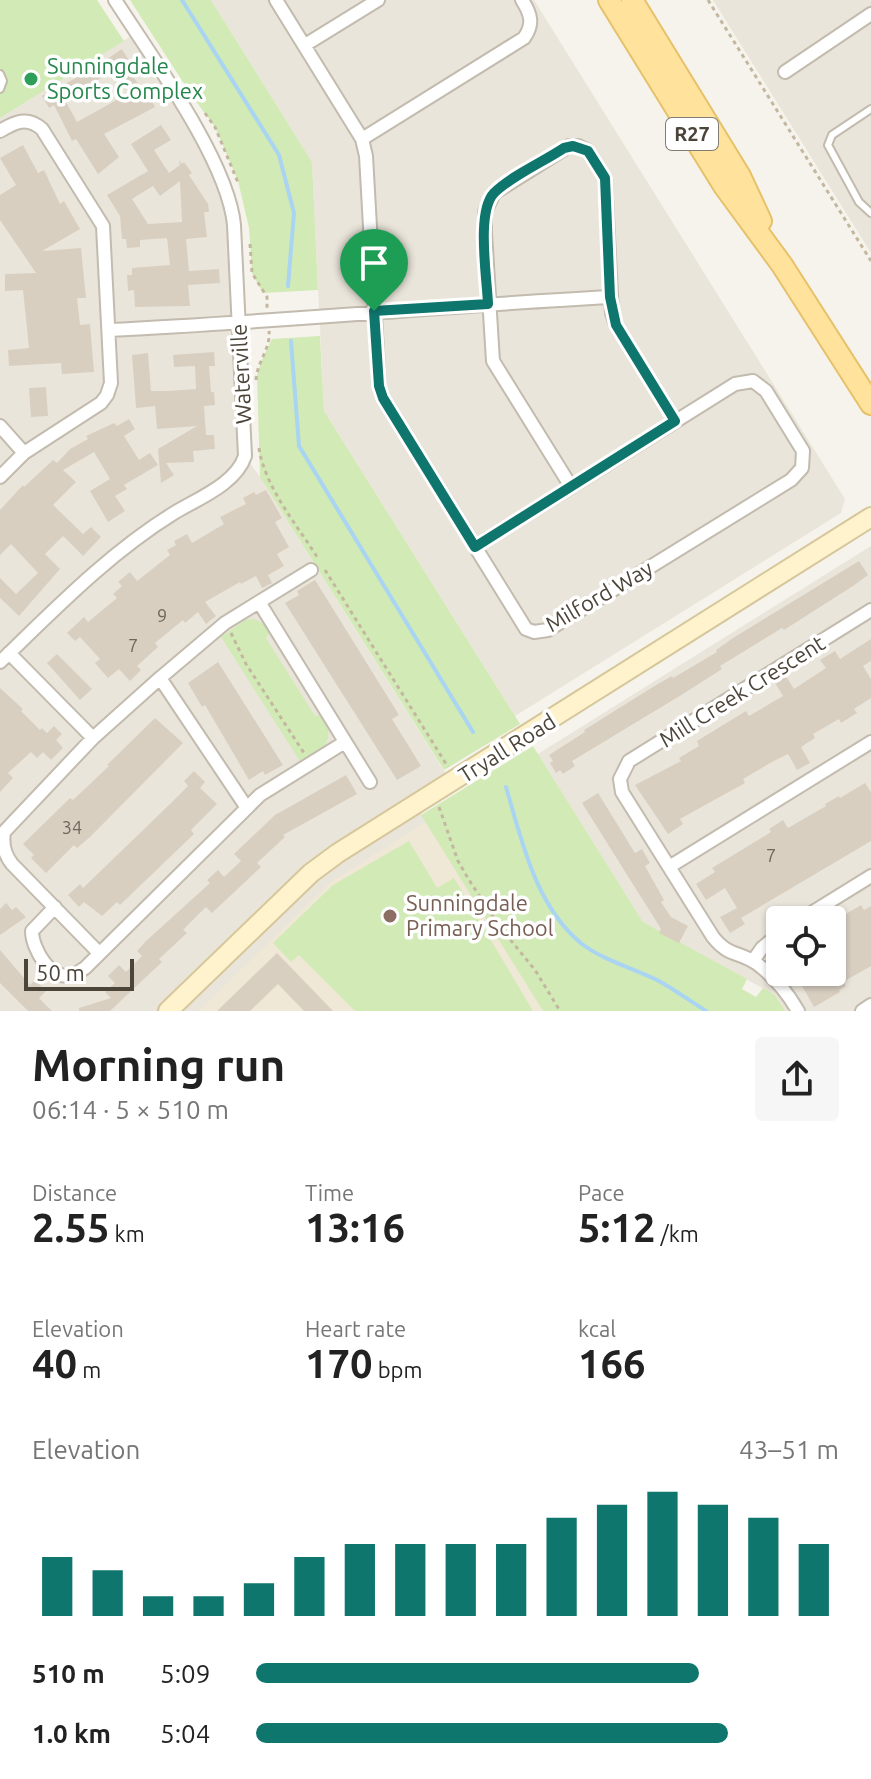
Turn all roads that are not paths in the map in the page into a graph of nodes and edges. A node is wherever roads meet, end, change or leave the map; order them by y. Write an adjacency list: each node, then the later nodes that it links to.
1 (115, 0): 20 (street, Waterville)
2 (276, 0): 8 (street)
3 (378, 0): 8 (street)
4 (522, 0): 14 (street)
5 (609, 0): 16 (main road, R27)
6 (632, 0): 16 (main road, R27)
7 (871, 14): 9 (street)
8 (305, 45): 14 (street)
9 (785, 72)
10 (0, 74): 11 (lane)
11 (0, 89)
12 (871, 109): 15 (lane)
13 (0, 131): 21 (street)
14 (362, 139): 19 (street, Milford Way)
15 (871, 213)
16 (782, 265): 22 (main road, R27)
17 (610, 297): 18 (street); 18 (street); 23 (street)
18 (488, 304): 19 (street); 27 (street)
19 (374, 311): 20 (street); 29 (street, Milford Way)
20 (239, 324): 21 (street); 33 (street, Waterville)
21 (109, 330): 25 (street)
22 (871, 404)
23 (675, 421): 27 (street); 29 (street, Milford Way)
24 (0, 426): 25 (street)
25 (24, 453): 26 (street)
26 (0, 477)
27 (570, 485): 29 (street)
28 (871, 517): 48 (street, Tryall Road)
29 (475, 547)
30 (311, 570): 31 (street)
31 (259, 602): 34 (street); 36 (street)
32 (871, 610): 40 (street, Mill Creek Crescent)
33 (5, 658): 35 (street)
34 (160, 678): 35 (street); 39 (street)
35 (93, 738): 43 (street)
36 (345, 742): 38 (street); 39 (street)
37 (871, 742): 40 (street)
38 (370, 782)
39 (247, 808): 45 (street)
40 (669, 867): 46 (street)
41 (871, 876): 42 (street)
42 (823, 906)
43 (55, 907): 45 (street); 45 (street)
44 (766, 945): 46 (street)
45 (99, 953)
46 (753, 961): 49 (street)
47 (871, 1005): 50 (street)
48 (168, 1011)
49 (798, 1011)
50 (862, 1011)

